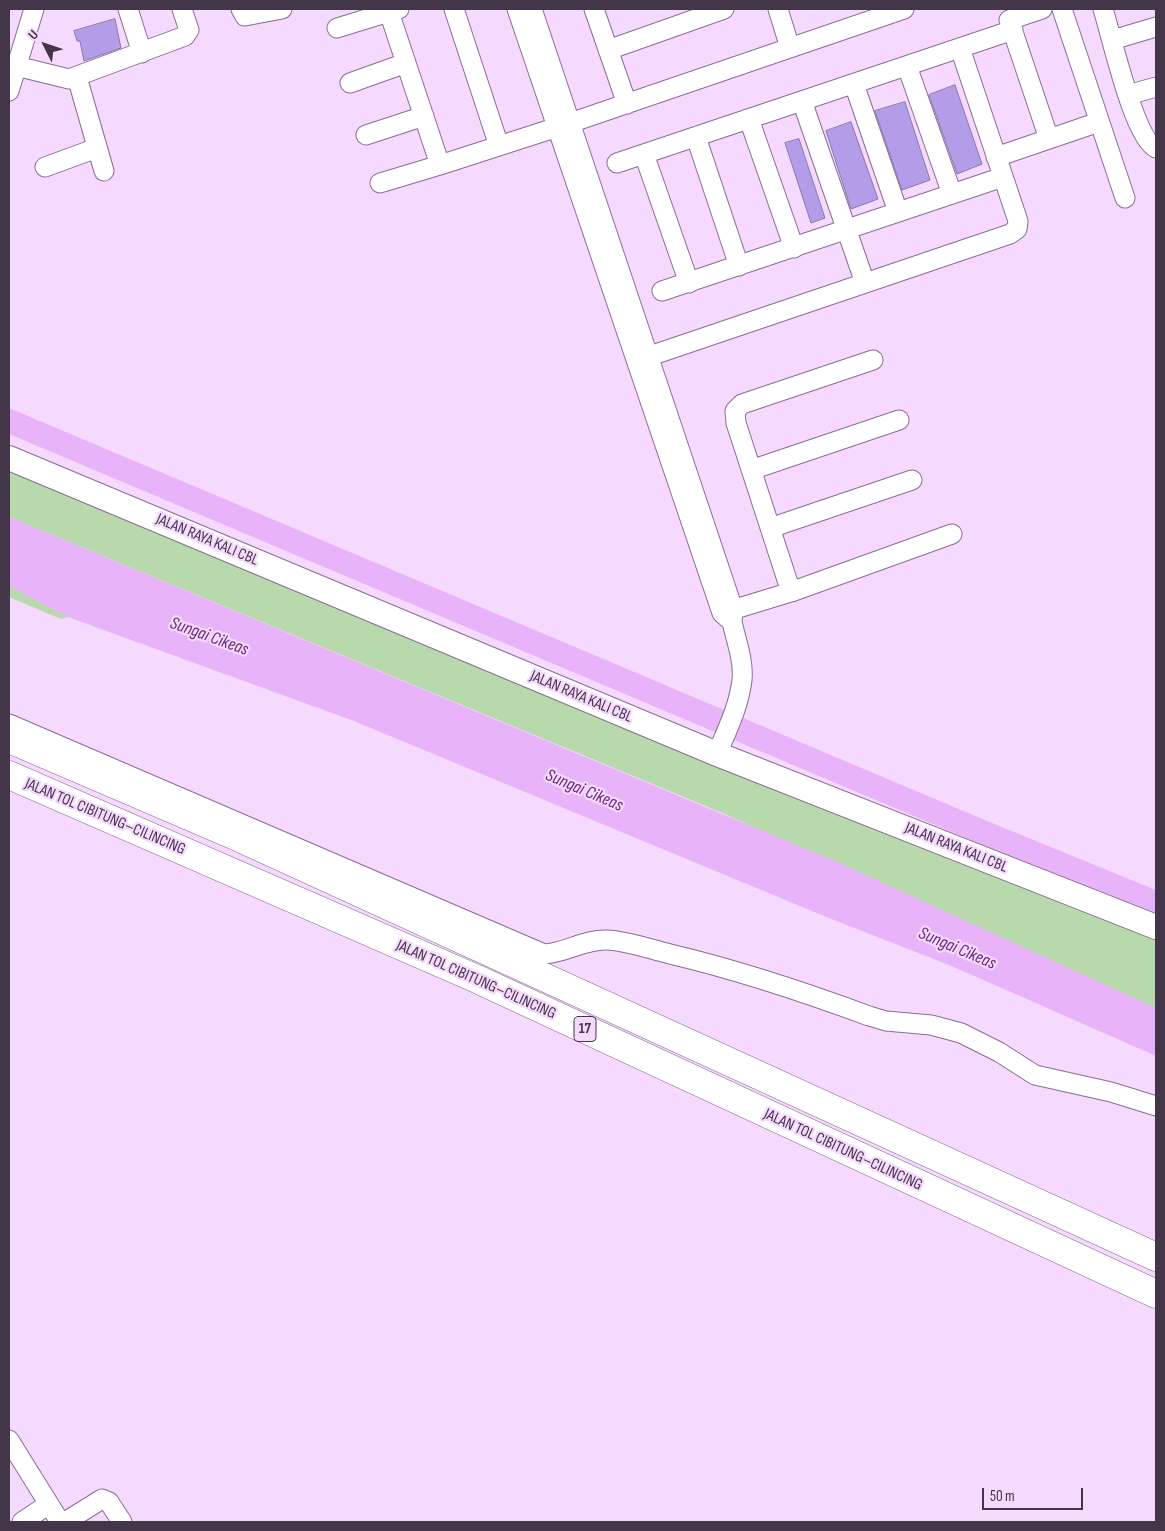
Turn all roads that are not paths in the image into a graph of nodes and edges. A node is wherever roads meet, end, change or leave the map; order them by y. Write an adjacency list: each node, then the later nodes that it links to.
1 (34, 9): 27 (street)
2 (128, 9): 25 (street)
3 (182, 9): 25 (street)
4 (241, 9): 5 (street)
5 (282, 9)
6 (454, 9): 44 (street)
7 (517, 9): 40 (street)
8 (532, 9): 40 (street)
9 (594, 9): 24 (street)
10 (724, 9): 24 (street)
11 (778, 9): 22 (street)
12 (904, 9): 22 (street)
13 (1042, 9): 20 (street)
14 (1062, 9): 39 (street)
15 (1103, 9): 21 (street)
16 (394, 10): 17 (street); 26 (street)
17 (356, 15): 19 (street)
18 (1156, 27): 21 (street)
19 (337, 28)
20 (1013, 30): 23 (street); 43 (street)
21 (1112, 40): 34 (street)
22 (790, 48): 36 (street)
23 (960, 48): 28 (street); 48 (street)
24 (608, 50): 36 (street)
25 (142, 53): 29 (street)
26 (406, 63): 30 (street); 37 (street)
27 (16, 66): 29 (street); 33 (street)
28 (906, 66): 31 (street); 55 (street)
29 (77, 77): 45 (street)
30 (350, 82)
31 (854, 84): 35 (street); 57 (street)
32 (1156, 87): 34 (street)
33 (9, 91)
34 (1128, 95): 46 (street)
35 (802, 101): 38 (street); 58 (street)
36 (627, 104): 40 (street)
37 (424, 116): 41 (street); 50 (street)
38 (749, 119): 42 (street); 59 (street)
39 (1099, 122): 43 (street); 56 (street)
40 (564, 125): 44 (street); 64 (street)
41 (366, 135)
42 (696, 137): 47 (street); 60 (street)
43 (1049, 139): 48 (street)
44 (499, 146): 50 (street)
45 (97, 148): 51 (street); 52 (street)
46 (1156, 148)
47 (644, 154): 49 (street); 61 (street)
48 (996, 156): 53 (street)
49 (617, 163)
50 (440, 165): 54 (street)
51 (45, 167)
52 (104, 171)
53 (1003, 176): 55 (street); 62 (street)
54 (380, 184)
55 (952, 194): 57 (street)
56 (1125, 198)
57 (898, 212): 58 (street)
58 (846, 230): 59 (street); 62 (street)
59 (794, 248): 60 (street)
60 (739, 266): 61 (street)
61 (689, 283): 63 (street)
62 (865, 283): 64 (street)
63 (662, 291)
64 (642, 358): 73 (street)
65 (873, 360): 68 (street)
66 (899, 420): 68 (street)
67 (9, 458): 76 (main road, JALAN RAYA KALI CBL)
68 (751, 470): 70 (street)
69 (912, 480): 70 (street)
70 (770, 528): 72 (street)
71 (952, 534): 72 (street)
72 (791, 592): 73 (street)
73 (729, 615): 76 (street)
74 (9, 724): 79 (street)
75 (9, 739): 80 (highway, JALAN TOL CIBITUNG–CILINCING / 17)
76 (717, 754): 78 (main road, JALAN RAYA KALI CBL)
77 (9, 775): 81 (highway, JALAN TOL CIBITUNG–CILINCING / 17)
78 (1156, 927)
79 (1156, 1106)
80 (1156, 1257)
81 (1156, 1294)
82 (9, 1440): 83 (street)
83 (14, 1459): 84 (street)
84 (49, 1504): 85 (street); 86 (street)
85 (22, 1522)
86 (60, 1522)
87 (65, 1522): 88 (street)
88 (122, 1522)

